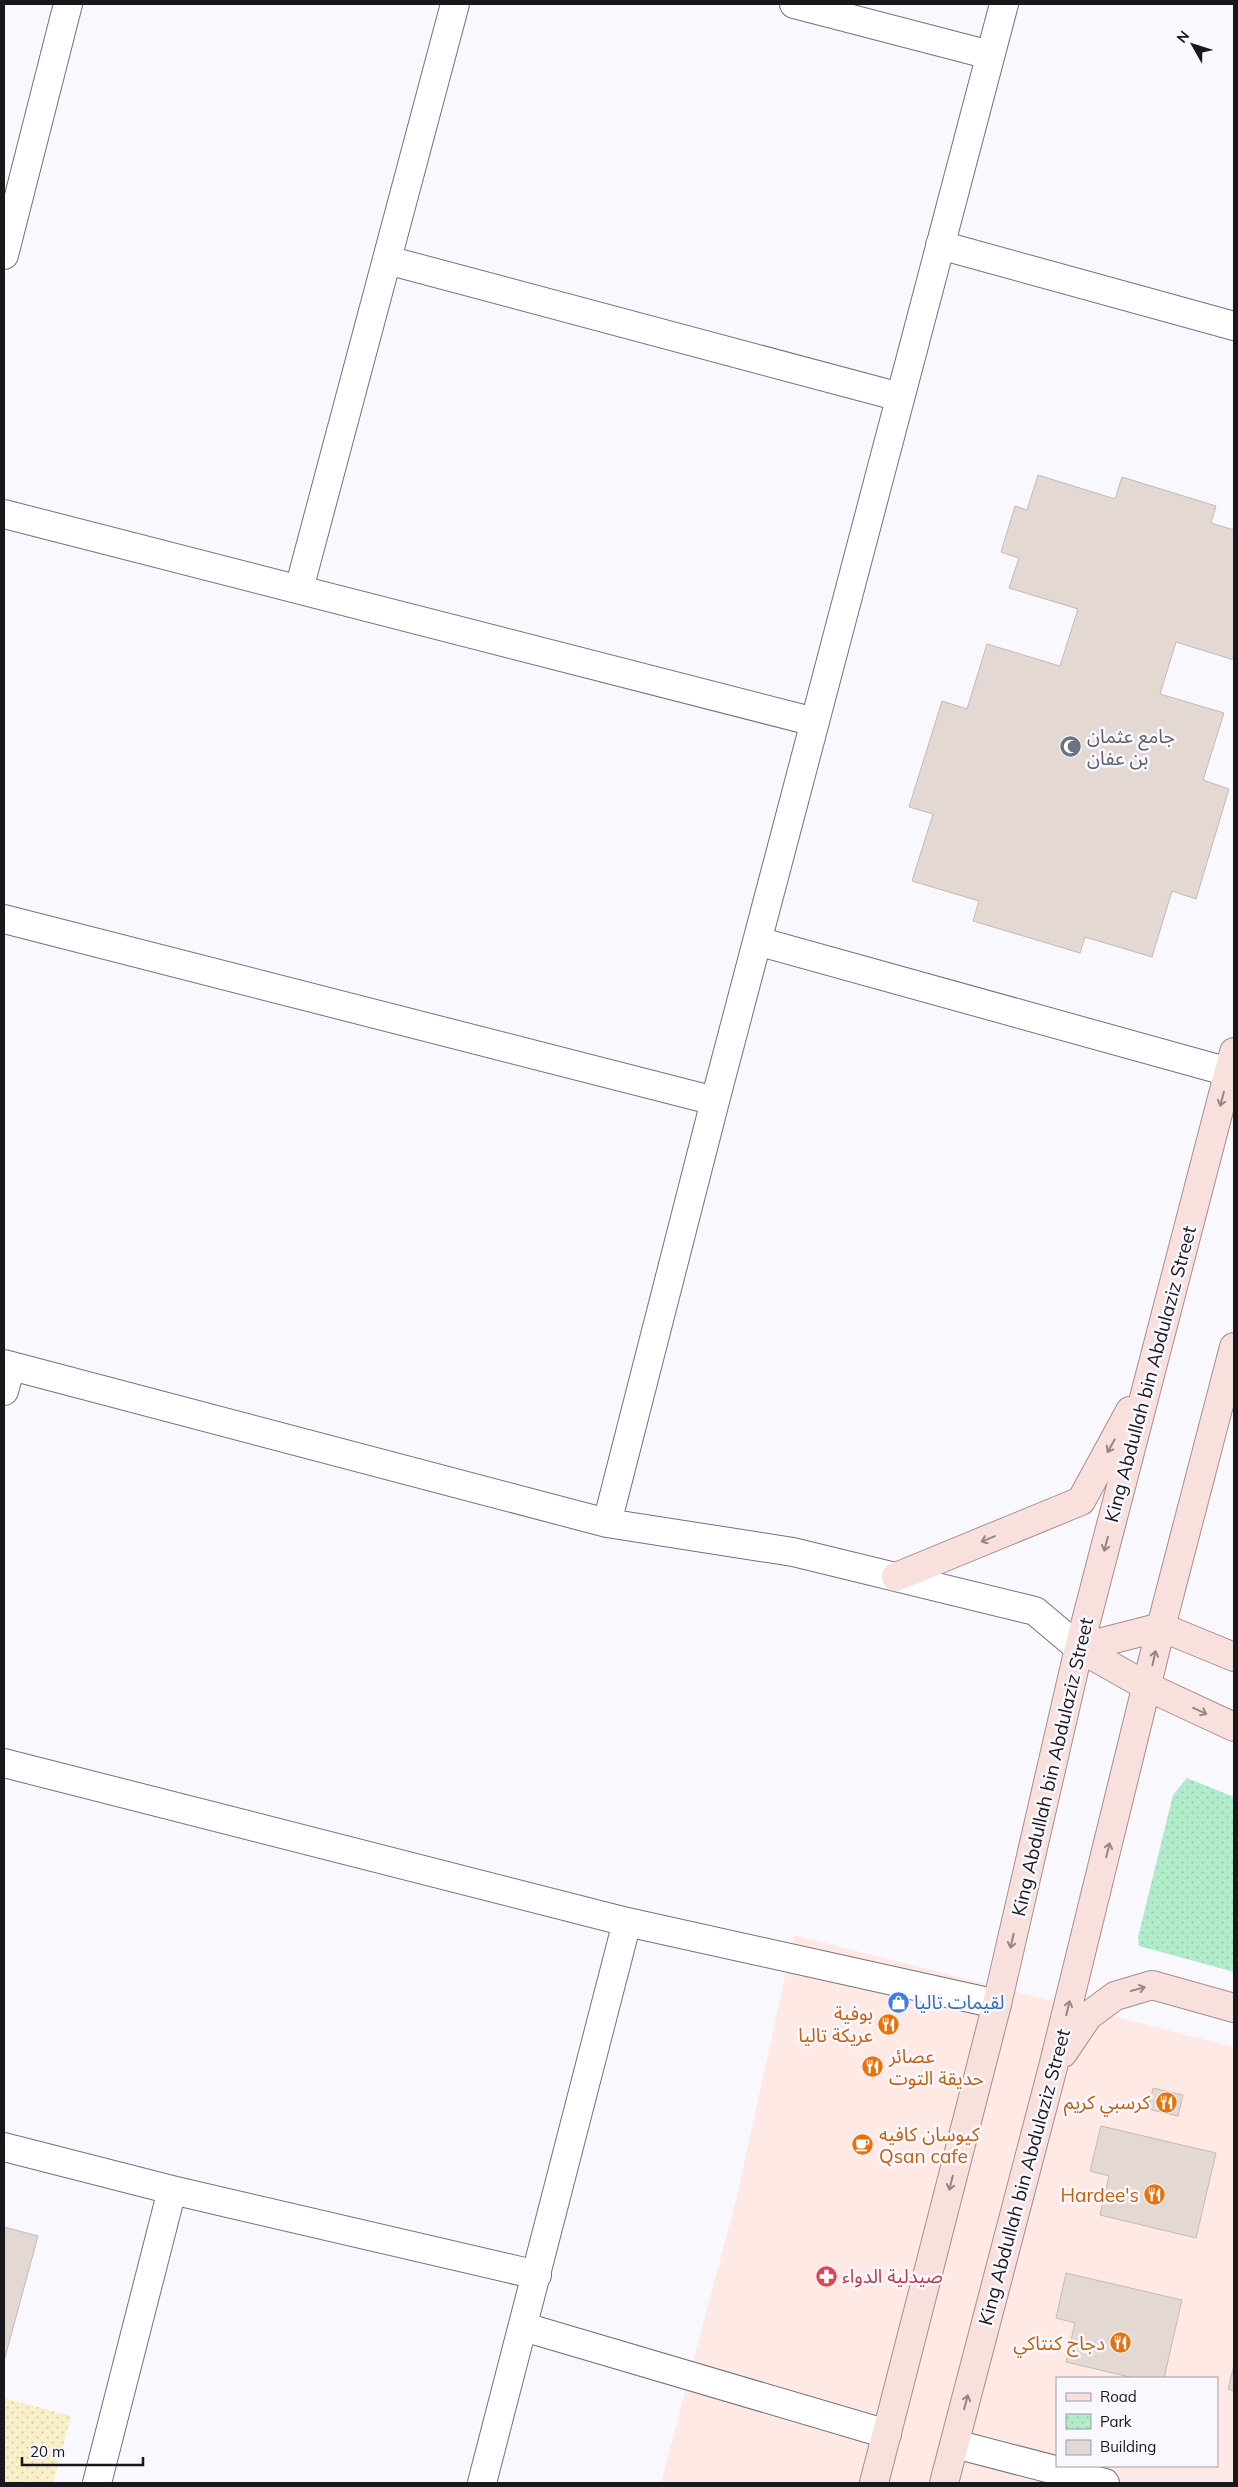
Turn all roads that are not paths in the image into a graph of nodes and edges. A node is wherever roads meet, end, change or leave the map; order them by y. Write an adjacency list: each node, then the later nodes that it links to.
1 (68, 4): 7 (street)
2 (455, 4): 8 (street)
3 (794, 4): 5 (street)
4 (1004, 4): 5 (street)
5 (990, 55): 6 (street)
6 (940, 245): 9 (street); 10 (street)
7 (4, 255)
8 (387, 260): 10 (street); 12 (street)
9 (1234, 326)
10 (900, 397): 13 (street)
11 (4, 514): 12 (street)
12 (299, 589): 13 (street)
13 (815, 722): 15 (street)
14 (4, 919): 17 (street)
15 (757, 941): 16 (street); 17 (street)
16 (1232, 1062): 19 (main road, King Abdullah bin Abdulaziz Street, one-way to 19)
17 (715, 1101): 21 (street)
18 (1234, 1346): 23 (main road, King Abdullah bin Abdulaziz Street)
19 (1151, 1373): 22 (main road, one-way to 22); 24 (main road, King Abdullah bin Abdulaziz Street, one-way to 24)
20 (6, 1374): 21 (street)
21 (608, 1523): 22 (street)
22 (896, 1577): 24 (street)
23 (1161, 1627): 24 (main road); 25 (main road); 26 (main road, King Abdullah bin Abdulaziz Street, one-way to 23)
24 (1079, 1648): 26 (main road); 30 (main road, King Abdullah bin Abdulaziz Street, one-way to 30)
25 (1234, 1657)
26 (1148, 1688): 27 (main road, one-way to 27); 32 (main road, King Abdullah bin Abdulaziz Street, one-way to 26)
27 (1234, 1727)
28 (4, 1763): 29 (street)
29 (627, 1922): 30 (street); 35 (street)
30 (997, 2004): 37 (main road, King Abdullah bin Abdulaziz Street, one-way to 37)
31 (1234, 2008): 32 (main road, one-way to 31)
32 (1053, 2067): 38 (main road, King Abdullah bin Abdulaziz Street, one-way to 32)
33 (4, 2147): 34 (street)
34 (172, 2190): 35 (street); 39 (street)
35 (537, 2275): 36 (street)
36 (524, 2327): 37 (street); 40 (street)
37 (886, 2434): 41 (main road, King Abdullah bin Abdulaziz Street)
38 (955, 2444): 42 (main road, King Abdullah bin Abdulaziz Street); 43 (street)
39 (97, 2483)
40 (482, 2483)
41 (874, 2483)
42 (944, 2483)
43 (1105, 2483)

